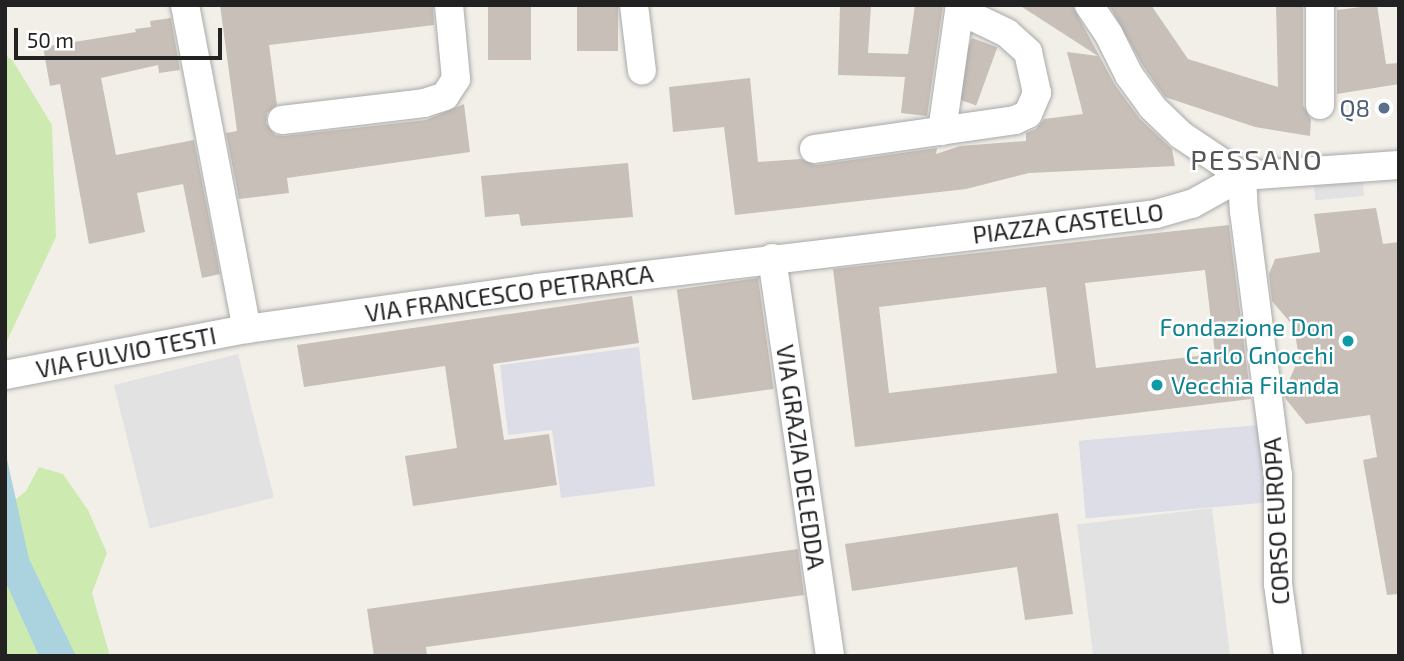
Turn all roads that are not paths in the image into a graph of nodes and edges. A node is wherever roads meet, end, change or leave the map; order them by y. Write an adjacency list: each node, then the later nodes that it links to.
1 (185, 5): 15 (street)
2 (449, 5): 9 (street)
3 (634, 5): 7 (street)
4 (1088, 5): 13 (street)
5 (1320, 5): 8 (street)
6 (960, 7): 10 (street); 10 (street)
7 (642, 71)
8 (1320, 104)
9 (282, 120)
10 (942, 131): 11 (street)
11 (814, 149)
12 (1399, 165): 13 (street, PIAZZA CASTELLO)
13 (1242, 176): 14 (street, PIAZZA CASTELLO); 18 (street, CORSO EUROPA)
14 (772, 258): 15 (street, VIA FRANCESCO PETRARCA); 17 (street, VIA GRAZIA DELEDDA)
15 (247, 329): 16 (street, VIA FULVIO TESTI)
16 (15, 373)
17 (830, 656)
18 (1288, 656)

